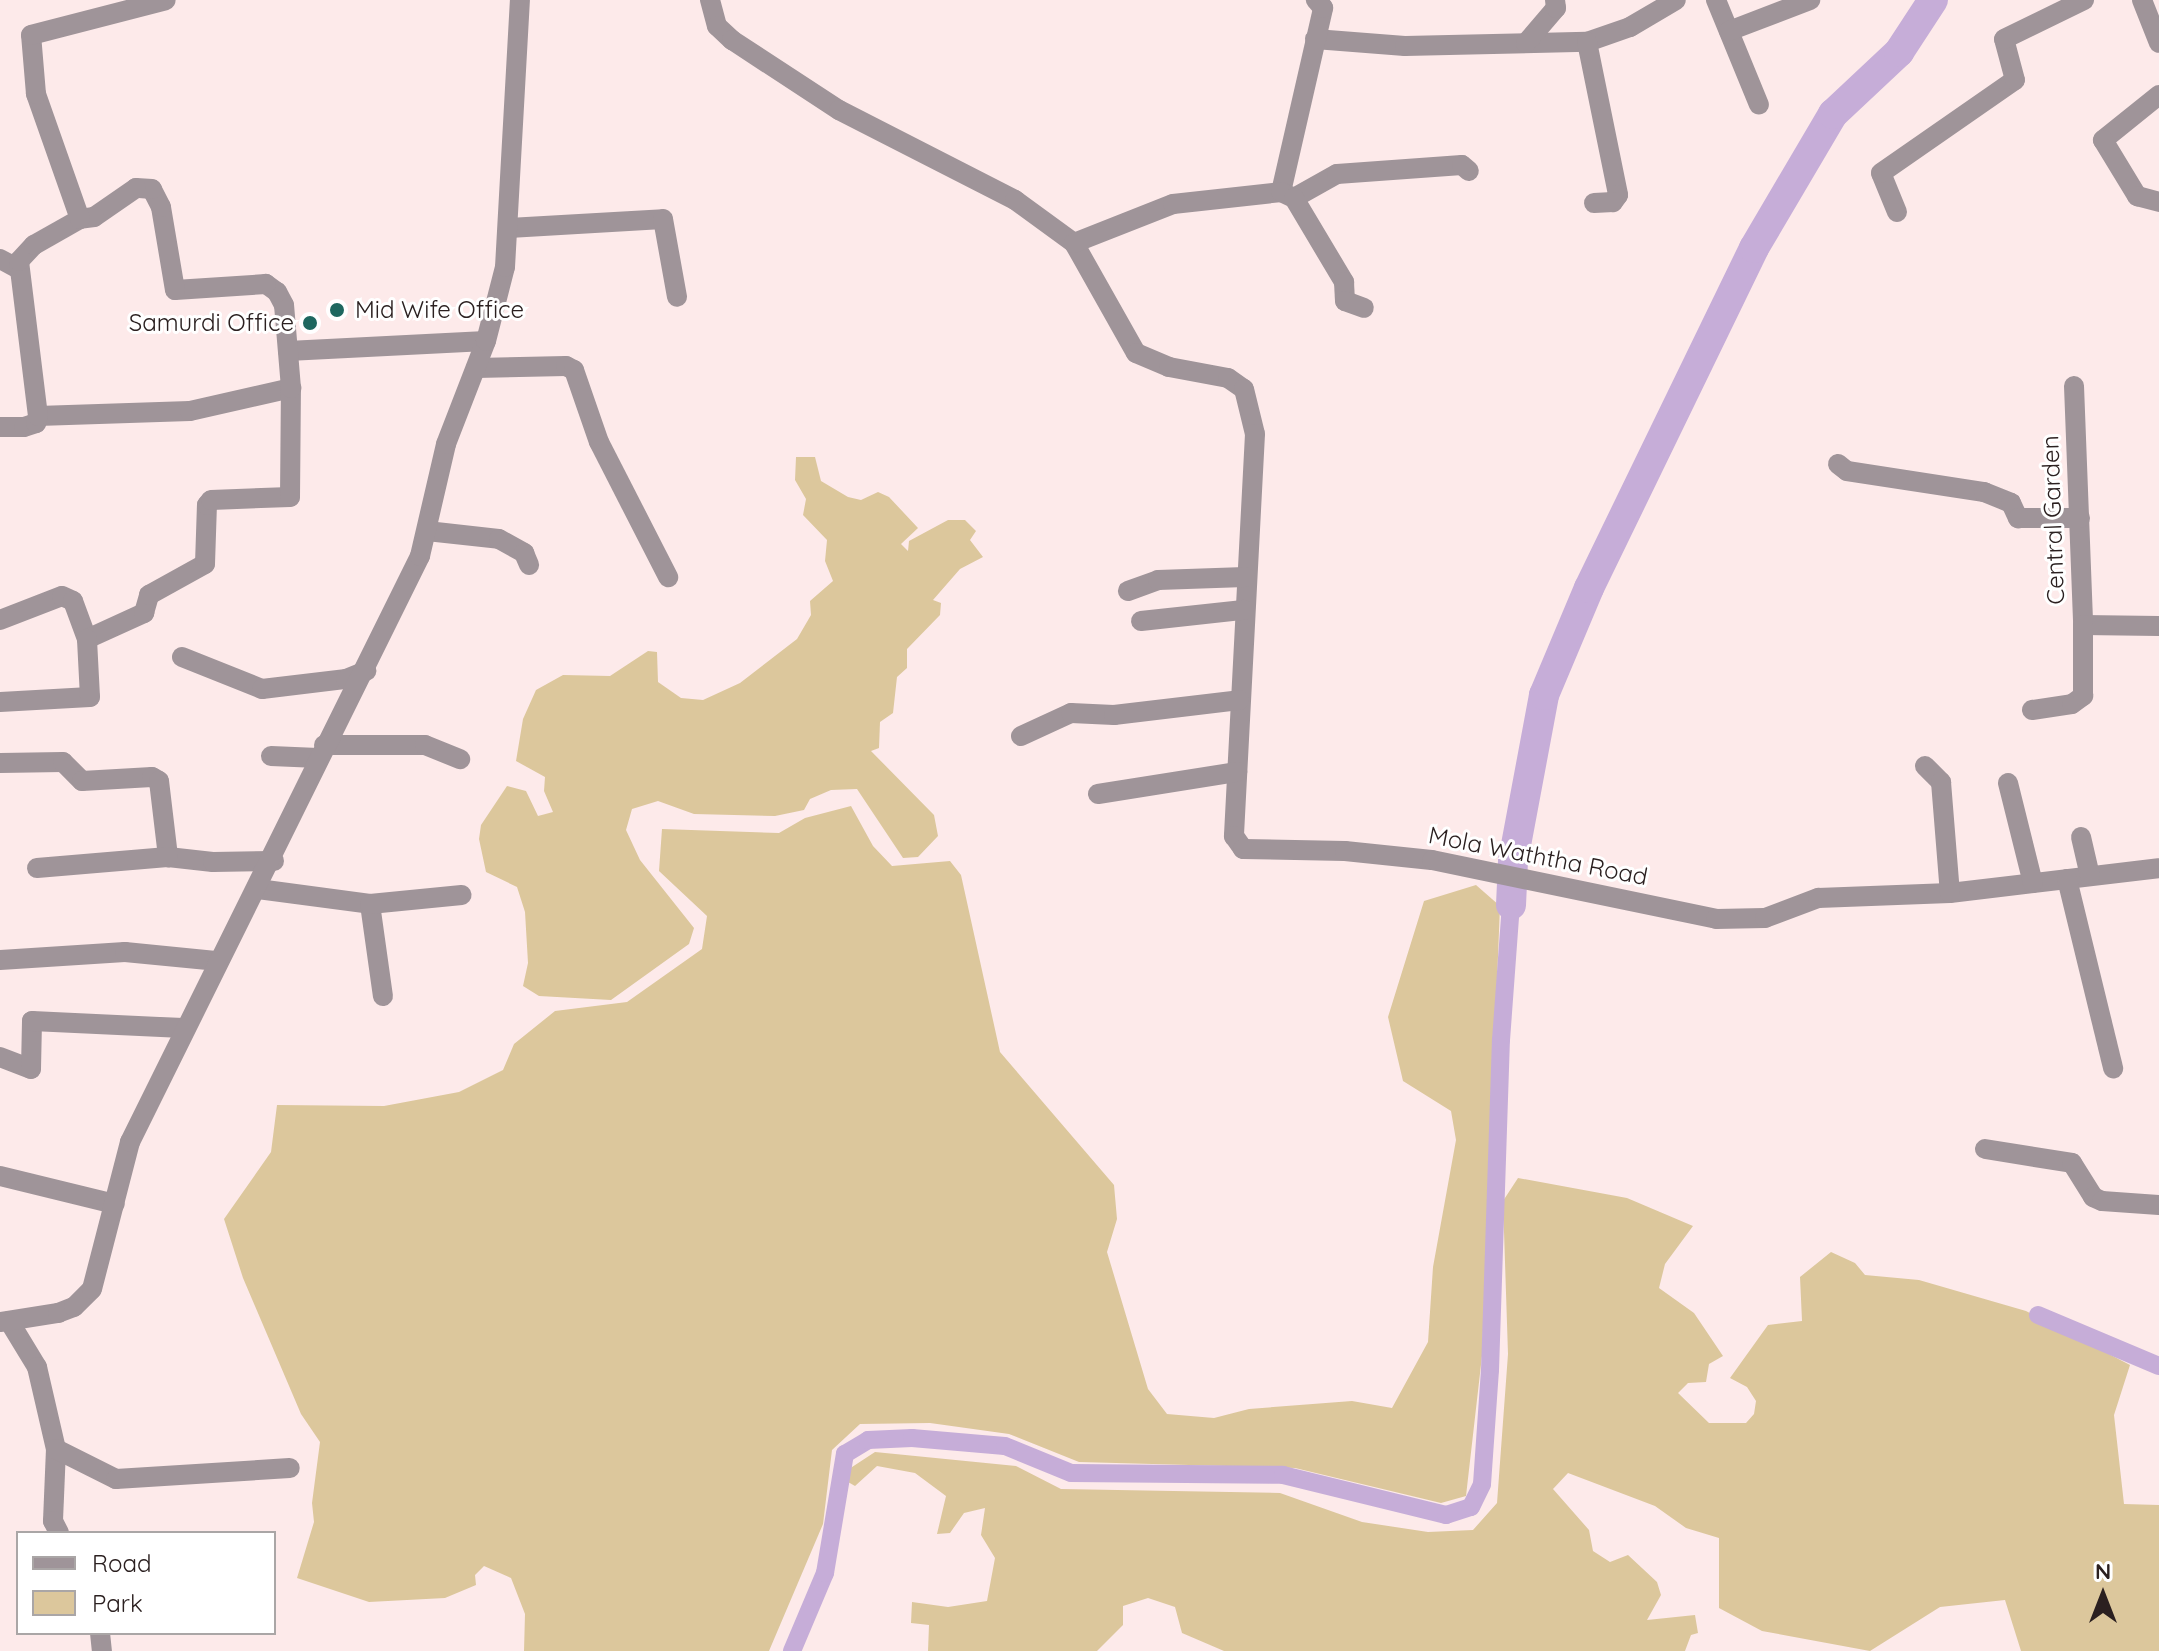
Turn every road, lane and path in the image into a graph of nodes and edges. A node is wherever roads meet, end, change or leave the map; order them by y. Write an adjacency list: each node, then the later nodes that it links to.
1 (166, 0): 23 (street)
2 (520, 0): 24 (street)
3 (710, 0): 25 (street)
4 (1316, 0): 12 (street)
5 (1555, 0): 14 (street)
6 (1716, 0): 11 (street)
7 (1810, 0): 11 (street)
8 (2084, 0): 22 (street)
9 (2142, 0): 15 (street)
10 (1667, 3): 13 (street)
11 (1729, 31): 17 (street)
12 (1315, 39): 14 (street); 19 (street)
13 (1587, 42): 14 (street); 21 (street)
14 (1526, 43)
15 (2159, 43)
16 (2159, 95): 20 (street)
17 (1759, 105)
18 (1469, 171): 19 (street)
19 (1287, 195): 25 (street); 29 (street)
20 (2159, 202)
21 (1594, 203)
22 (1897, 212)
23 (80, 219): 27 (street); 31 (street)
24 (509, 228): 28 (street); 30 (street)
25 (1074, 243): 42 (street, Mola Waththa Road)
26 (0, 259): 27 (street)
27 (19, 269): 35 (street)
28 (677, 297)
29 (1364, 308)
30 (486, 341): 31 (street); 32 (street)
31 (288, 351): 34 (street)
32 (476, 368): 39 (street); 41 (street)
33 (2074, 386): 38 (street, Central Garden)
34 (291, 388): 35 (street); 49 (street)
35 (38, 416): 36 (street)
36 (0, 427)
37 (1838, 464): 38 (street)
38 (2080, 518): 47 (street, Central Garden)
39 (427, 531): 40 (street); 51 (street)
40 (529, 565)
41 (668, 577)
42 (1245, 577): 43 (street); 44 (street, Mola Waththa Road)
43 (1128, 591)
44 (1243, 610): 46 (street); 52 (street, Mola Waththa Road)
45 (0, 620): 49 (street)
46 (1141, 621)
47 (2083, 625): 48 (street, Central Garden); 54 (street)
48 (2159, 626)
49 (87, 639): 53 (street)
50 (182, 657): 51 (street)
51 (366, 671): 56 (street)
52 (1239, 700): 55 (street); 61 (street, Mola Waththa Road)
53 (0, 702)
54 (2032, 710)
55 (1021, 736)
56 (321, 751): 57 (street); 58 (street); 66 (street)
57 (271, 756)
58 (460, 759)
59 (0, 763): 65 (street)
60 (1925, 766): 73 (street)
61 (1237, 772): 63 (street); 73 (street, Mola Waththa Road)
62 (2008, 783): 71 (street)
63 (1098, 794)
64 (2081, 837): 69 (street)
65 (168, 857): 66 (street); 67 (street)
66 (274, 861): 72 (street)
67 (37, 868)
68 (2159, 868): 69 (street, Mola Waththa Road)
69 (2090, 875): 70 (street, Mola Waththa Road)
70 (2067, 879): 71 (street, Mola Waththa Road); 81 (street)
71 (2033, 883): 73 (street, Mola Waththa Road)
72 (258, 889): 75 (street); 77 (street)
73 (1950, 893)
74 (462, 895): 75 (street)
75 (370, 904): 78 (street)
76 (0, 960): 77 (street)
77 (216, 961): 79 (street)
78 (383, 996)
79 (183, 1028): 80 (street); 84 (street)
80 (0, 1057)
81 (2113, 1068)
82 (1985, 1149): 85 (street)
83 (0, 1176): 84 (street)
84 (115, 1204): 86 (street)
85 (2159, 1205)
86 (5, 1321): 87 (street)
87 (56, 1449): 88 (street); 89 (street)
88 (290, 1468)
89 (58, 1531)

